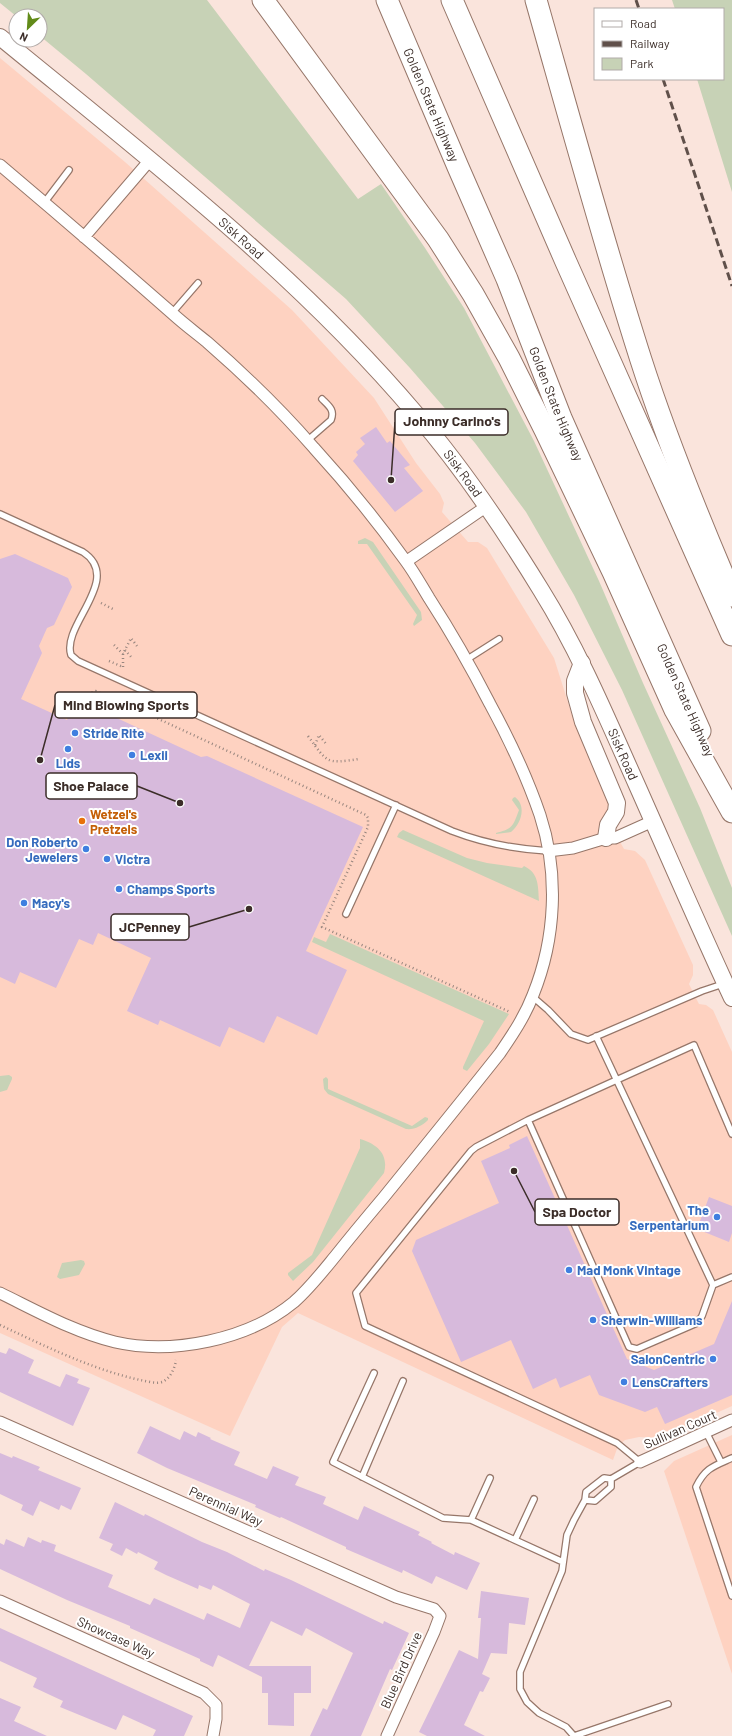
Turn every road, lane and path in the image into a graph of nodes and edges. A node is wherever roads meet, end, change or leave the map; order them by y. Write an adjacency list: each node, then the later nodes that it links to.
1 (263, 0): 44 (highway)
2 (387, 0): 42 (highway, Golden State Highway)
3 (452, 0): 21 (highway)
4 (536, 0): 18 (highway)
5 (0, 37): 6 (main road, Sisk Road)
6 (150, 160): 10 (street); 15 (main road, Sisk Road)
7 (0, 166): 9 (street)
8 (69, 170): 9 (lane)
9 (44, 203): 10 (street)
10 (84, 237): 12 (street)
11 (198, 283): 12 (lane)
12 (172, 313): 14 (street)
13 (322, 399): 14 (lane)
14 (308, 440): 17 (street)
15 (487, 506): 17 (street); 30 (main road, Sisk Road)
16 (0, 514): 43 (lane)
17 (407, 561): 28 (street)
18 (732, 596)
19 (102, 603): 20 (path)
20 (115, 610)
21 (732, 635)
22 (500, 639): 28 (lane)
23 (114, 645): 26 (path)
24 (137, 646): 25 (path)
25 (125, 650): 26 (path); 27 (path)
26 (123, 654): 29 (path)
27 (132, 658)
28 (466, 660): 47 (street)
29 (109, 661)
30 (582, 663): 45 (main road, Sisk Road); 46 (main road)
31 (112, 693): 33 (path)
32 (88, 694): 33 (path)
33 (110, 698): 34 (path)
34 (117, 702): 35 (path); 41 (path)
35 (110, 716)
36 (308, 736): 37 (path)
37 (315, 745): 38 (path); 39 (path)
38 (327, 745)
39 (360, 759)
40 (319, 787): 41 (path)
41 (317, 792): 51 (path)
42 (732, 804)
43 (396, 805): 47 (lane); 48 (lane)
44 (732, 812)
45 (653, 821): 46 (street); 49 (main road, Sisk Road)
46 (606, 838): 47 (street)
47 (548, 851): 50 (street)
48 (346, 914)
49 (729, 991): 52 (lane)
50 (532, 997): 52 (lane); 58 (street)
51 (510, 1012)
52 (596, 1036): 53 (lane)
53 (617, 1079): 54 (lane); 55 (lane); 57 (lane)
54 (528, 1120): 57 (lane); 67 (lane)
55 (732, 1134)
56 (732, 1277): 57 (lane)
57 (713, 1285)
58 (0, 1293)
59 (0, 1325): 60 (path)
60 (176, 1360)
61 (374, 1373): 69 (lane)
62 (403, 1381): 69 (lane)
63 (732, 1420): 65 (street, Sullivan Court)
64 (0, 1422): 79 (street, Perennial Way)
65 (706, 1432): 67 (street, Sullivan Court); 68 (lane)
66 (732, 1458): 68 (lane)
67 (640, 1462): 71 (lane)
68 (721, 1462): 77 (lane)
69 (362, 1477): 74 (lane)
70 (490, 1478): 74 (lane)
71 (611, 1479): 73 (lane); 73 (lane)
72 (534, 1499): 75 (lane)
73 (585, 1500): 76 (lane)
74 (471, 1520): 75 (lane)
75 (515, 1540): 76 (lane)
76 (563, 1562): 83 (lane)
77 (732, 1596)
78 (0, 1601): 81 (street, Showcase Way)
79 (440, 1616): 82 (street, Blue Bird Drive)
80 (668, 1704): 83 (lane)
81 (213, 1736)
82 (387, 1736)
83 (574, 1736)

